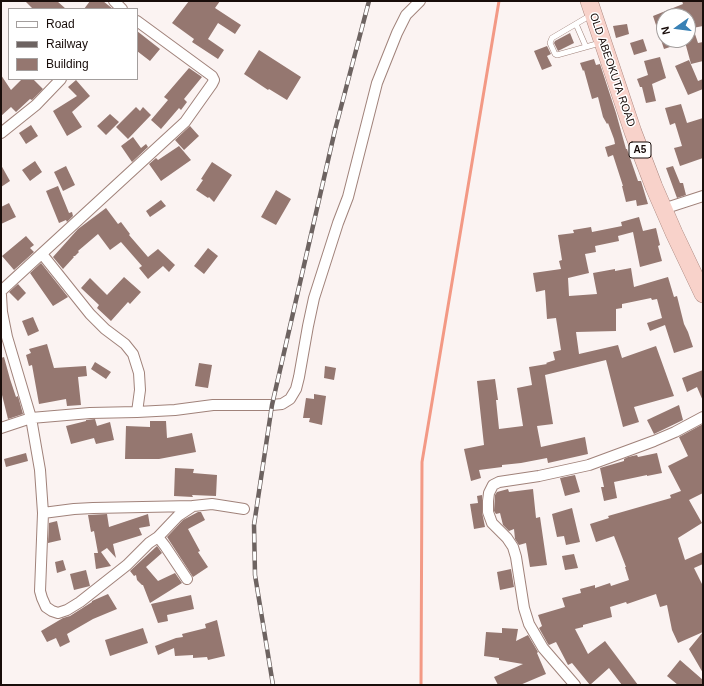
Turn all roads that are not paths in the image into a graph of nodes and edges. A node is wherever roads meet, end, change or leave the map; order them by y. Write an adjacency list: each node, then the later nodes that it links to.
1 (420, 1): 15 (street)
2 (591, 7): 4 (lane); 5 (highway, OLD ABEOKUTA ROAD / A5)
3 (138, 22): 11 (street)
4 (576, 24): 6 (lane); 6 (lane)
5 (603, 42): 6 (lane); 10 (highway, OLD ABEOKUTA ROAD / A5)
6 (586, 47)
7 (60, 80): 8 (street)
8 (1, 133)
9 (703, 196): 10 (street)
10 (663, 209): 13 (highway, OLD ABEOKUTA ROAD / A5)
11 (42, 254): 12 (street); 15 (street)
12 (1, 291)
13 (703, 294)
14 (1, 295): 17 (street)
15 (137, 412): 17 (street)
16 (703, 417): 24 (street)
17 (31, 418): 18 (street); 21 (street)
18 (1, 428)
19 (192, 506): 20 (street); 21 (street); 22 (street)
20 (244, 509)
21 (43, 513): 22 (street)
22 (158, 537): 23 (street)
23 (187, 579)
24 (575, 685)

